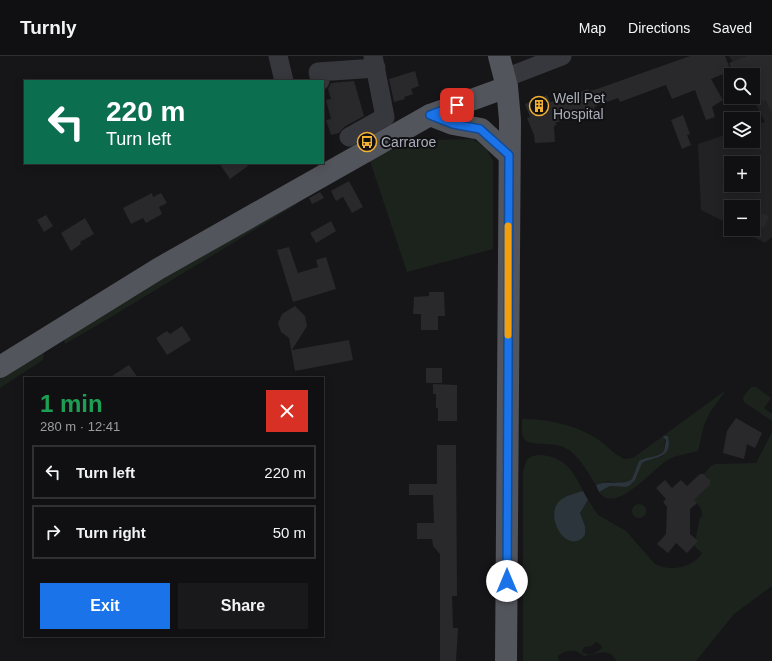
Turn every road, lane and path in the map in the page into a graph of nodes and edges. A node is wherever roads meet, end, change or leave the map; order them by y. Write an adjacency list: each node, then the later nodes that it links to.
1 (278, 56): 5 (lane)
2 (500, 56): 7 (main road)
3 (562, 56): 7 (lane)
4 (374, 62): 6 (lane); 9 (lane)
5 (284, 80)
6 (320, 80)
7 (506, 82): 8 (main road); 10 (main road)
8 (430, 115): 10 (main road); 11 (main road)
9 (349, 137)
10 (509, 155): 12 (main road)
11 (0, 367)
12 (506, 661)

